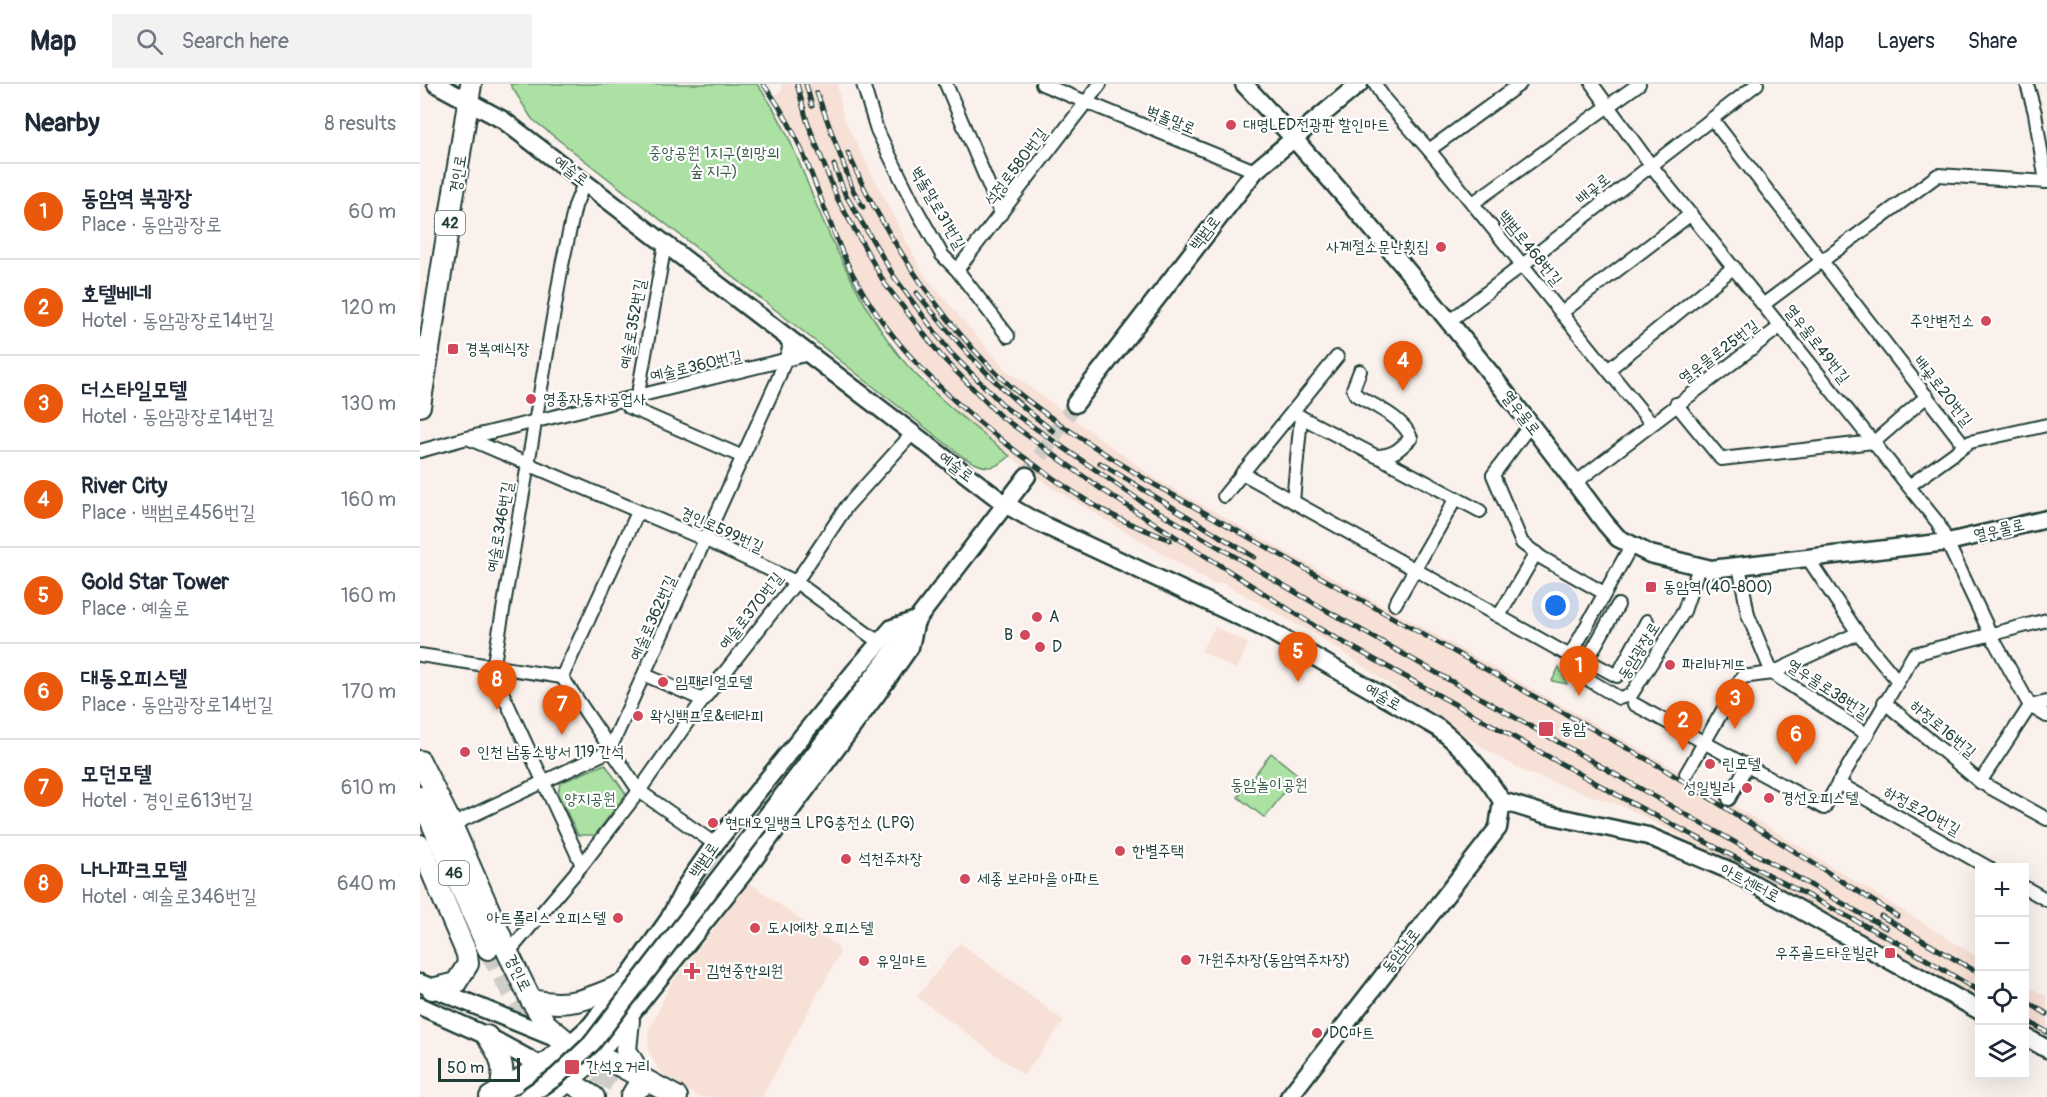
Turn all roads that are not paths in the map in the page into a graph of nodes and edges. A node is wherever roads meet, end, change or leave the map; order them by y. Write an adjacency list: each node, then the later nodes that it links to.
1 (436, 84): 14 (main road, 예술로)
2 (863, 84): 32 (street, 벽돌말로31번길)
3 (946, 84): 26 (street)
4 (1042, 84): 15 (street, 벽돌말로)
5 (1100, 84): 15 (street, 석정로580번길)
6 (1244, 84): 19 (main road, 열우물로)
7 (1359, 84): 19 (main road, 백범로)
8 (1375, 84): 20 (street, 백범로468번길)
9 (1520, 84): 20 (street)
10 (1592, 84): 16 (street, 열우물로49번길)
11 (1639, 84): 16 (street, 백범로468번길)
12 (1757, 84): 18 (street, 배곶로)
13 (2027, 84): 17 (street)
14 (471, 93): 23 (main road, 예술로); 48 (main road, 경인로 / 42)
15 (1084, 103): 22 (street, 벽돌말로); 26 (street, 석정로580번길)
16 (1606, 106): 21 (street, 열우물로49번길); 25 (street, 백범로468번길)
17 (2041, 113): 24 (street)
18 (1712, 119): 21 (street, 배곶로); 29 (street, 배곶로20번길)
19 (1294, 138): 22 (main road, 백범로); 35 (main road, 열우물로)
20 (1429, 150): 25 (street, 백범로468번길)
21 (1650, 164): 27 (street, 열우물로49번길); 30 (street, 배곶로)
22 (1255, 171): 46 (main road, 백범로)
23 (585, 181): 28 (main road, 예술로); 50 (street, 예술로346번길)
24 (2047, 182): 29 (street)
25 (1473, 203): 30 (street, 백범로468번길)
26 (1001, 214): 32 (street, 석정로580번길)
27 (1691, 214): 31 (street, 열우물로49번길); 34 (street, 백범로468번길)
28 (664, 244): 38 (main road, 예술로); 45 (street, 예술로352번길)
29 (1821, 261): 33 (street); 44 (street, 배곶로20번길)
30 (1523, 266): 34 (street, 백범로468번길); 35 (street, 배곶로)
31 (1734, 267): 33 (street, 열우물로49번길); 42 (street)
32 (957, 270): 37 (street, 벽돌말로31번길)
33 (1764, 304): 36 (street, 열우물로49번길)
34 (1561, 313): 42 (street, 백범로468번길)
35 (1450, 320): 52 (main road, 열우물로)
36 (1781, 326): 47 (street, 열우물로25번길); 56 (street, 열우물로49번길)
37 (1008, 336)
38 (788, 338): 39 (main road, 예술로); 41 (street, 예술로362번길)
39 (809, 354): 41 (street, 예술로360번길); 54 (main road, 예술로)
40 (1337, 357): 49 (street)
41 (782, 363): 45 (street, 예술로360번길); 60 (street, 예술로362번길)
42 (1608, 370): 51 (street, 백범로468번길)
43 (1360, 371): 59 (street)
44 (1927, 396): 56 (street); 57 (street, 배곶로20번길)
45 (636, 404): 50 (street, 예술로360번길); 60 (street)
46 (1075, 404)
47 (1676, 404): 51 (street, 열우물로25번길); 56 (street, 열우물로25번길)
48 (420, 406)
49 (1297, 414): 59 (street); 62 (street); 68 (street)
50 (534, 422): 55 (street, 예술로360번길); 61 (street, 예술로346번길)
51 (1651, 423): 64 (street, 열우물로25번길)
52 (1530, 424): 64 (main road, 열우물로); 76 (street)
53 (2047, 424): 57 (street, 배곶로20번길)
54 (912, 434): 69 (main road, 예술로); 81 (street, 예술로370번길)
55 (467, 438): 58 (street); 61 (street, 경인로599번길)
56 (1874, 442): 65 (street, 열우물로49번길)
57 (1964, 445): 65 (street)
58 (420, 451)
59 (1376, 456): 67 (street)
60 (743, 457): 73 (street, 예술로362번길)
61 (528, 464): 71 (street, 경인로599번길); 96 (street, 예술로346번길)
62 (1242, 473): 66 (street); 68 (street)
63 (1027, 476): 69 (main road, 백범로)
64 (1575, 483): 75 (main road, 열우물로)
65 (1909, 486): 74 (street, 열우물로49번길)
66 (1224, 496)
67 (1456, 498): 70 (street); 80 (street)
68 (1293, 501): 80 (street)
69 (1005, 504): 87 (main road, 백범로); 121 (main road, 예술로)
70 (1480, 511)
71 (638, 512): 73 (street, 경인로599번길); 100 (street)
72 (2047, 519): 74 (main road, 열우물로)
73 (706, 540): 81 (street, 경인로599번길); 99 (street, 예술로362번길)
74 (1948, 542): 77 (main road, 열우물로); 92 (street, 열우물로49번길)
75 (1631, 546): 79 (main road, 열우물로); 82 (street)
76 (1536, 553): 82 (street); 86 (street)
77 (1809, 560): 78 (main road, 열우물로); 91 (street)
78 (1738, 566): 79 (main road, 열우물로); 98 (street, 열우물로38번길)
79 (1699, 567): 102 (street, 동암광장로)
80 (1415, 570): 83 (street); 86 (street)
81 (796, 582): 93 (street, 경인로599번길); 103 (street, 예술로370번길)
82 (1604, 593): 85 (street)
83 (1395, 604)
84 (1618, 604): 90 (street)
85 (1595, 610): 90 (street); 95 (street)
86 (1499, 616): 95 (street)
87 (916, 620): 93 (main road, 백범로); 137 (main road, 백범로); 147 (main road, 백범로, bridge)
88 (2047, 620): 92 (street)
89 (1647, 621): 97 (street)
90 (1603, 632): 97 (street)
91 (1858, 633): 98 (street, 열우물로38번길); 101 (street)
92 (1991, 634): 101 (street); 107 (street, 열우물로49번길)
93 (880, 643): 124 (main road, 백범로)
94 (420, 655): 96 (street)
95 (1570, 656): 102 (street, 동암광장로)
96 (494, 668): 100 (street); 115 (street, 예술로346번길)
97 (1620, 672): 102 (street)
98 (1772, 673): 109 (street, 열우물로38번길); 110 (street, 열우물로38번길)
99 (645, 675): 103 (street); 111 (street, 예술로362번길)
100 (562, 677): 111 (street)
101 (1897, 680): 104 (street)
102 (1638, 682)
103 (702, 700): 118 (street, 예술로370번길)
104 (1884, 702): 109 (street); 116 (street, 하정로16번길)
105 (2047, 702): 107 (street)
106 (1634, 704): 110 (street)
107 (2030, 706): 108 (street); 116 (street, 하정로16번길)
108 (2047, 716)
109 (1866, 734): 117 (street)
110 (1705, 742): 113 (street); 114 (street)
111 (609, 751): 115 (street); 118 (street)
112 (420, 761): 123 (main road, 경인로)
113 (1747, 765): 117 (street); 120 (street)
114 (1686, 774)
115 (544, 782): 123 (street); 127 (street, 예술로346번길)
116 (1980, 782): 122 (street, 하정로16번길)
117 (1838, 783): 126 (street, 하정로20번길)
118 (639, 791): 124 (street); 127 (street, 예술로370번길)
119 (420, 797): 130 (main road, 경인로 / 46)
120 (1729, 799)
121 (1502, 801): 136 (main road, 아트센터로); 152 (main road, 동암남로)
122 (2047, 819)
123 (452, 825): 130 (main road, 경인로)
124 (715, 844): 132 (main road, 백범로)
125 (420, 845): 131 (main road)
126 (1982, 863)
127 (582, 865): 130 (street, 예술로370번길)
128 (2029, 889): 129 (street)
129 (2047, 900)
130 (499, 947): 131 (main road); 134 (main road, 경인로)
131 (467, 954): 133 (main road)
132 (624, 984): 134 (main road); 140 (main road, 백범로)
133 (426, 986): 140 (main road)
134 (531, 1000): 140 (main road, 경인로)
135 (420, 1006): 138 (main road)
136 (1975, 1008)
137 (628, 1020): 142 (main road, 백범로); 144 (main road)
138 (487, 1036): 143 (main road); 146 (main road)
139 (2029, 1038): 141 (main road)
140 (570, 1044): 142 (main road, 경인로); 143 (main road, 백범로)
141 (2047, 1049)
142 (597, 1056): 144 (main road, 경인로); 145 (main road, 백범로)
143 (542, 1066): 145 (main road); 146 (main road, 백범로)
144 (645, 1080): 150 (main road); 151 (main road, 경인로)
145 (568, 1081): 148 (main road, 백범로); 149 (main road)
146 (495, 1094)
147 (527, 1097)
148 (549, 1097)
149 (594, 1097)
150 (631, 1097)
151 (677, 1097)
152 (1289, 1097)

